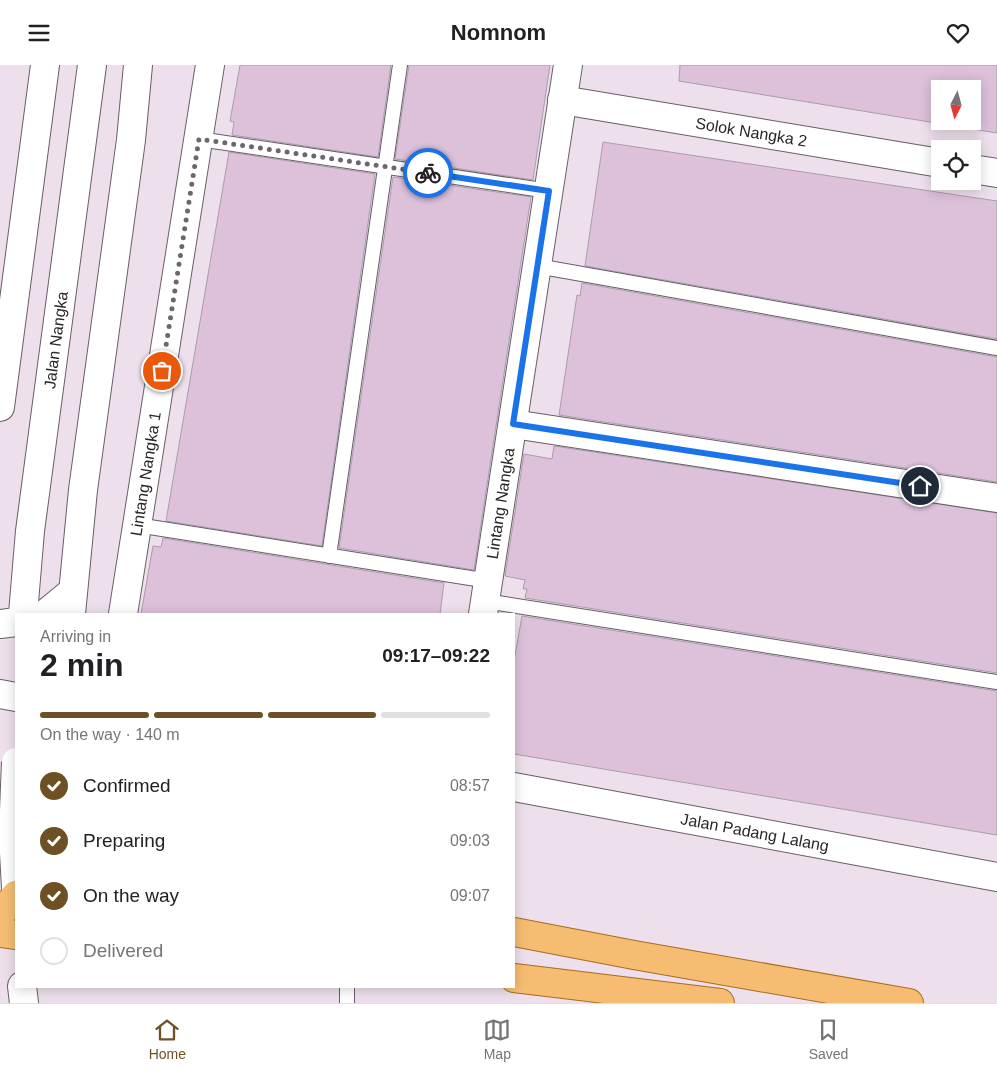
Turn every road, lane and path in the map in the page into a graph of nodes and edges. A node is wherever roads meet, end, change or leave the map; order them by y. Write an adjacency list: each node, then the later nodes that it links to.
1 (45, 65): 16 (street)
2 (92, 65): 23 (street, Jalan Nangka)
3 (138, 65): 22 (street)
4 (210, 65): 8 (street, Lintang Nangka 1)
5 (400, 65): 10 (lane)
6 (568, 65): 7 (street, Lintang Nangka)
7 (562, 101): 9 (street, Solok Nangka 2); 13 (street, Lintang Nangka)
8 (199, 139): 10 (lane); 19 (street, Lintang Nangka 1)
9 (931, 162)
10 (385, 166): 13 (lane); 20 (lane)
11 (981, 170): 12 (street)
12 (997, 173)
13 (549, 191): 14 (street, Lintang Nangka)
14 (537, 266): 15 (lane); 17 (street, Lintang Nangka)
15 (997, 348)
16 (0, 407)
17 (513, 424): 18 (street); 21 (street, Lintang Nangka)
18 (997, 498)
19 (137, 525): 20 (lane); 25 (street, Lintang Nangka 1)
20 (329, 556): 21 (lane)
21 (486, 599): 28 (lane)
22 (72, 603): 24 (street)
23 (23, 613)
24 (47, 613)
25 (123, 613)
26 (15, 622): 27 (street)
27 (0, 624)
28 (997, 681)
29 (0, 694): 30 (street)
30 (15, 697)
31 (15, 769): 33 (street, bridge)
32 (515, 787): 34 (street, Jalan Padang Lalang)
33 (6, 835): 35 (street)
34 (997, 877)
35 (15, 883)
36 (15, 896): 37 (main road)
37 (0, 915)
38 (515, 932): 47 (main road)
39 (0, 933): 40 (main road)
40 (15, 935)
41 (515, 978): 44 (main road)
42 (22, 988): 45 (street)
43 (347, 988): 46 (lane)
44 (707, 1002)
45 (24, 1003)
46 (346, 1003)
47 (909, 1003)

